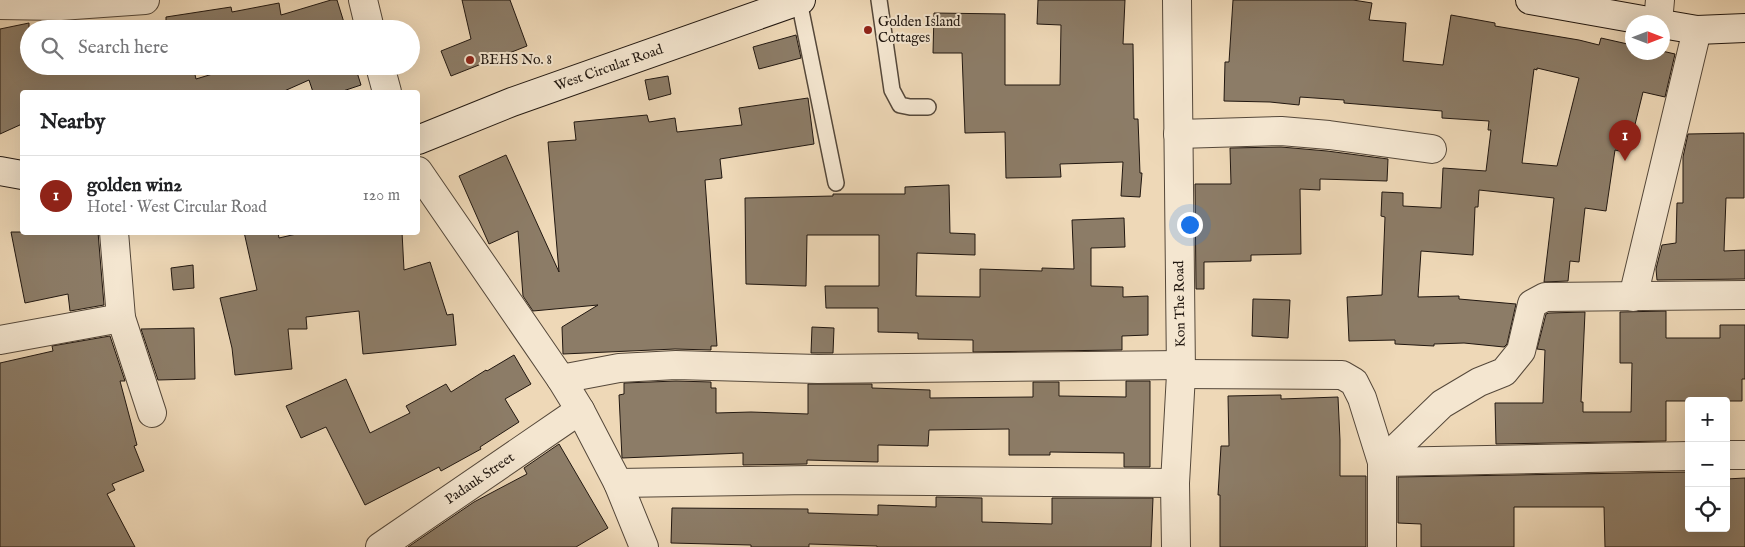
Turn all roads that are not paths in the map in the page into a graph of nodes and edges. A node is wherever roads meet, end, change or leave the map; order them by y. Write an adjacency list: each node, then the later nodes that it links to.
1 (145, 0): 8 (street)
2 (363, 0): 11 (street)
3 (800, 0): 19 (street, West Circular Road); 24 (lane)
4 (879, 0): 17 (lane)
5 (1177, 0): 18 (street, Kon The Road)
6 (1530, 0): 10 (street)
7 (1660, 0): 9 (street)
8 (0, 5)
9 (1657, 15)
10 (1625, 17)
11 (368, 20)
12 (1670, 25): 14 (street)
13 (1745, 28): 14 (street)
14 (1697, 30): 27 (street)
15 (382, 75): 16 (street)
16 (386, 90)
17 (928, 106)
18 (1178, 134): 20 (street); 30 (street, Kon The Road)
19 (420, 139)
20 (1432, 149)
21 (0, 171): 22 (street)
22 (20, 175)
23 (420, 175): 31 (street)
24 (836, 183)
25 (114, 235): 28 (street)
26 (1745, 295): 27 (street)
27 (1633, 297): 37 (street)
28 (121, 318): 29 (street); 33 (street)
29 (0, 340)
30 (1181, 370): 31 (street); 37 (street); 39 (street, Kon The Road)
31 (561, 379): 32 (street)
32 (580, 410): 38 (street); 40 (street, Padauk Street)
33 (152, 413)
34 (1745, 454): 35 (street)
35 (1730, 455)
36 (1685, 456): 37 (street)
37 (1382, 462): 43 (street)
38 (618, 482): 39 (street); 41 (street)
39 (1175, 482): 42 (street, Kon The Road)
40 (380, 547)
41 (644, 547)
42 (1176, 547)
43 (1382, 547)

